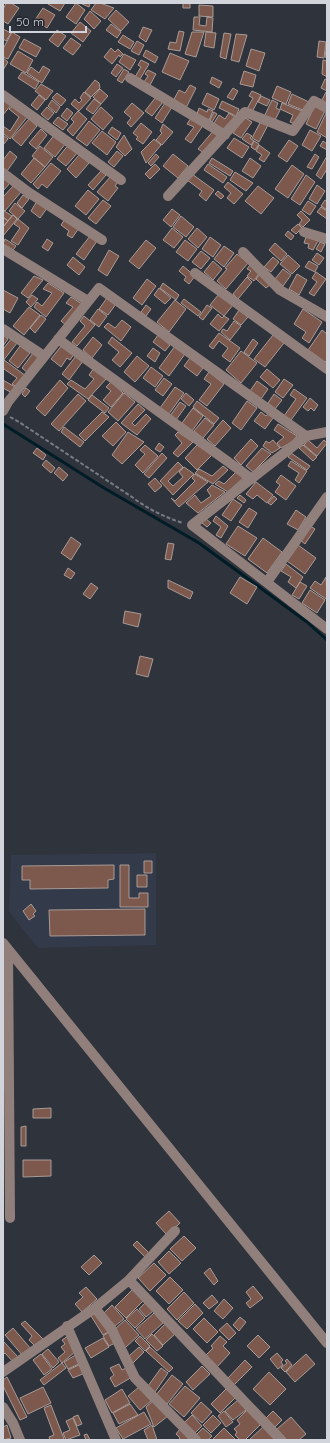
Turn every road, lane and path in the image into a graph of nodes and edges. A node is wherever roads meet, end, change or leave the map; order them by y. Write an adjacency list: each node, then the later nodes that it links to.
1 (130, 78): 4 (street)
2 (3, 96): 6 (street)
3 (327, 108): 4 (street)
4 (225, 134): 7 (street)
5 (3, 173): 10 (street)
6 (121, 180)
7 (168, 196)
8 (304, 232): 9 (street)
9 (327, 239)
10 (102, 240)
11 (3, 249): 14 (street)
12 (243, 252): 15 (street)
13 (194, 273): 19 (street)
14 (88, 301): 17 (street); 22 (street)
15 (327, 317)
16 (3, 329): 18 (street)
17 (58, 339): 18 (street); 23 (street)
18 (44, 356): 20 (street)
19 (327, 369)
20 (6, 413): 25 (path)
21 (327, 432): 22 (street)
22 (306, 436): 23 (street)
23 (252, 479): 25 (street)
24 (327, 497): 26 (street)
25 (192, 525): 26 (street)
26 (267, 582): 27 (street)
27 (327, 629)
28 (6, 946): 29 (street); 34 (street)
29 (10, 1218)
30 (175, 1231): 31 (street)
31 (129, 1280): 32 (street); 40 (street)
32 (95, 1308): 33 (street); 39 (street)
33 (67, 1326): 35 (street); 38 (street)
34 (327, 1343)
35 (3, 1372)
36 (3, 1407): 37 (street)
37 (20, 1440)
38 (116, 1440)
39 (196, 1440)
40 (281, 1440)

